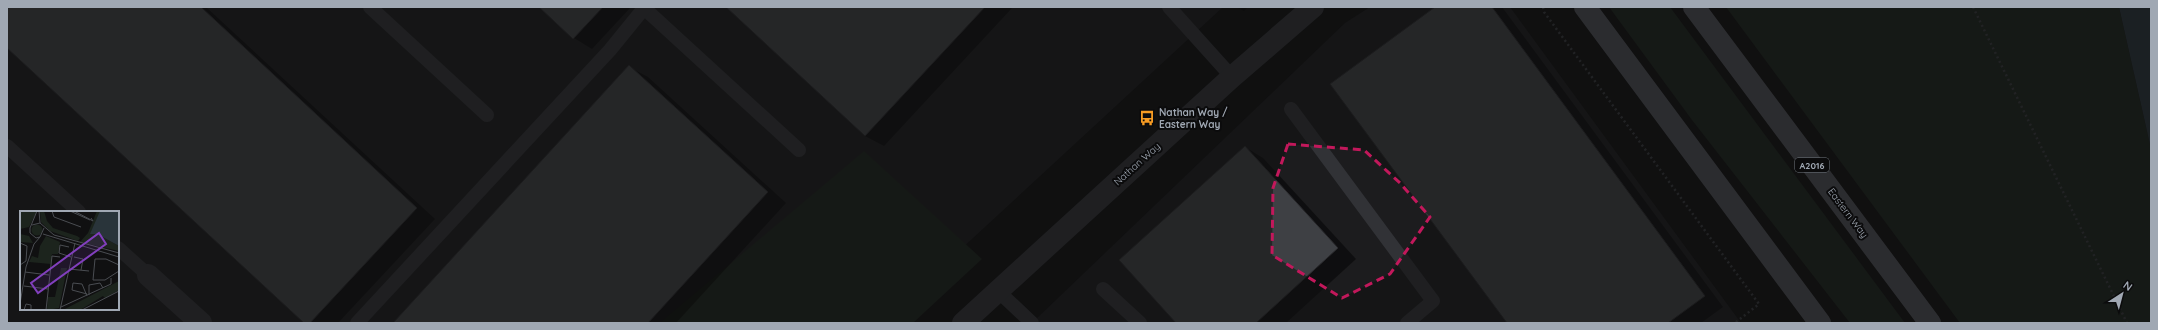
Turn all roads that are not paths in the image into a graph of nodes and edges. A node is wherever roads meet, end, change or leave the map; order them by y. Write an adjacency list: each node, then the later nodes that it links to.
1 (370, 7): 9 (lane)
2 (644, 7): 11 (lane); 18 (lane)
3 (1169, 7): 7 (lane)
4 (1313, 7): 7 (street, Nathan Way)
5 (1585, 7): 23 (main road)
6 (1694, 7): 24 (main road, Eastern Way / A2016)
7 (1232, 77): 16 (street, Nathan Way)
8 (1291, 109): 22 (lane)
9 (487, 114)
10 (7, 146): 12 (lane)
11 (798, 150)
12 (78, 211)
13 (119, 249): 14 (lane)
14 (148, 275): 17 (street)
15 (1103, 290): 21 (lane)
16 (998, 291): 19 (street, Nathan Way); 20 (lane)
17 (201, 323)
18 (357, 323)
19 (963, 323)
20 (1032, 323)
21 (1140, 323)
22 (1407, 323)
23 (1820, 323)
24 (1930, 323)

